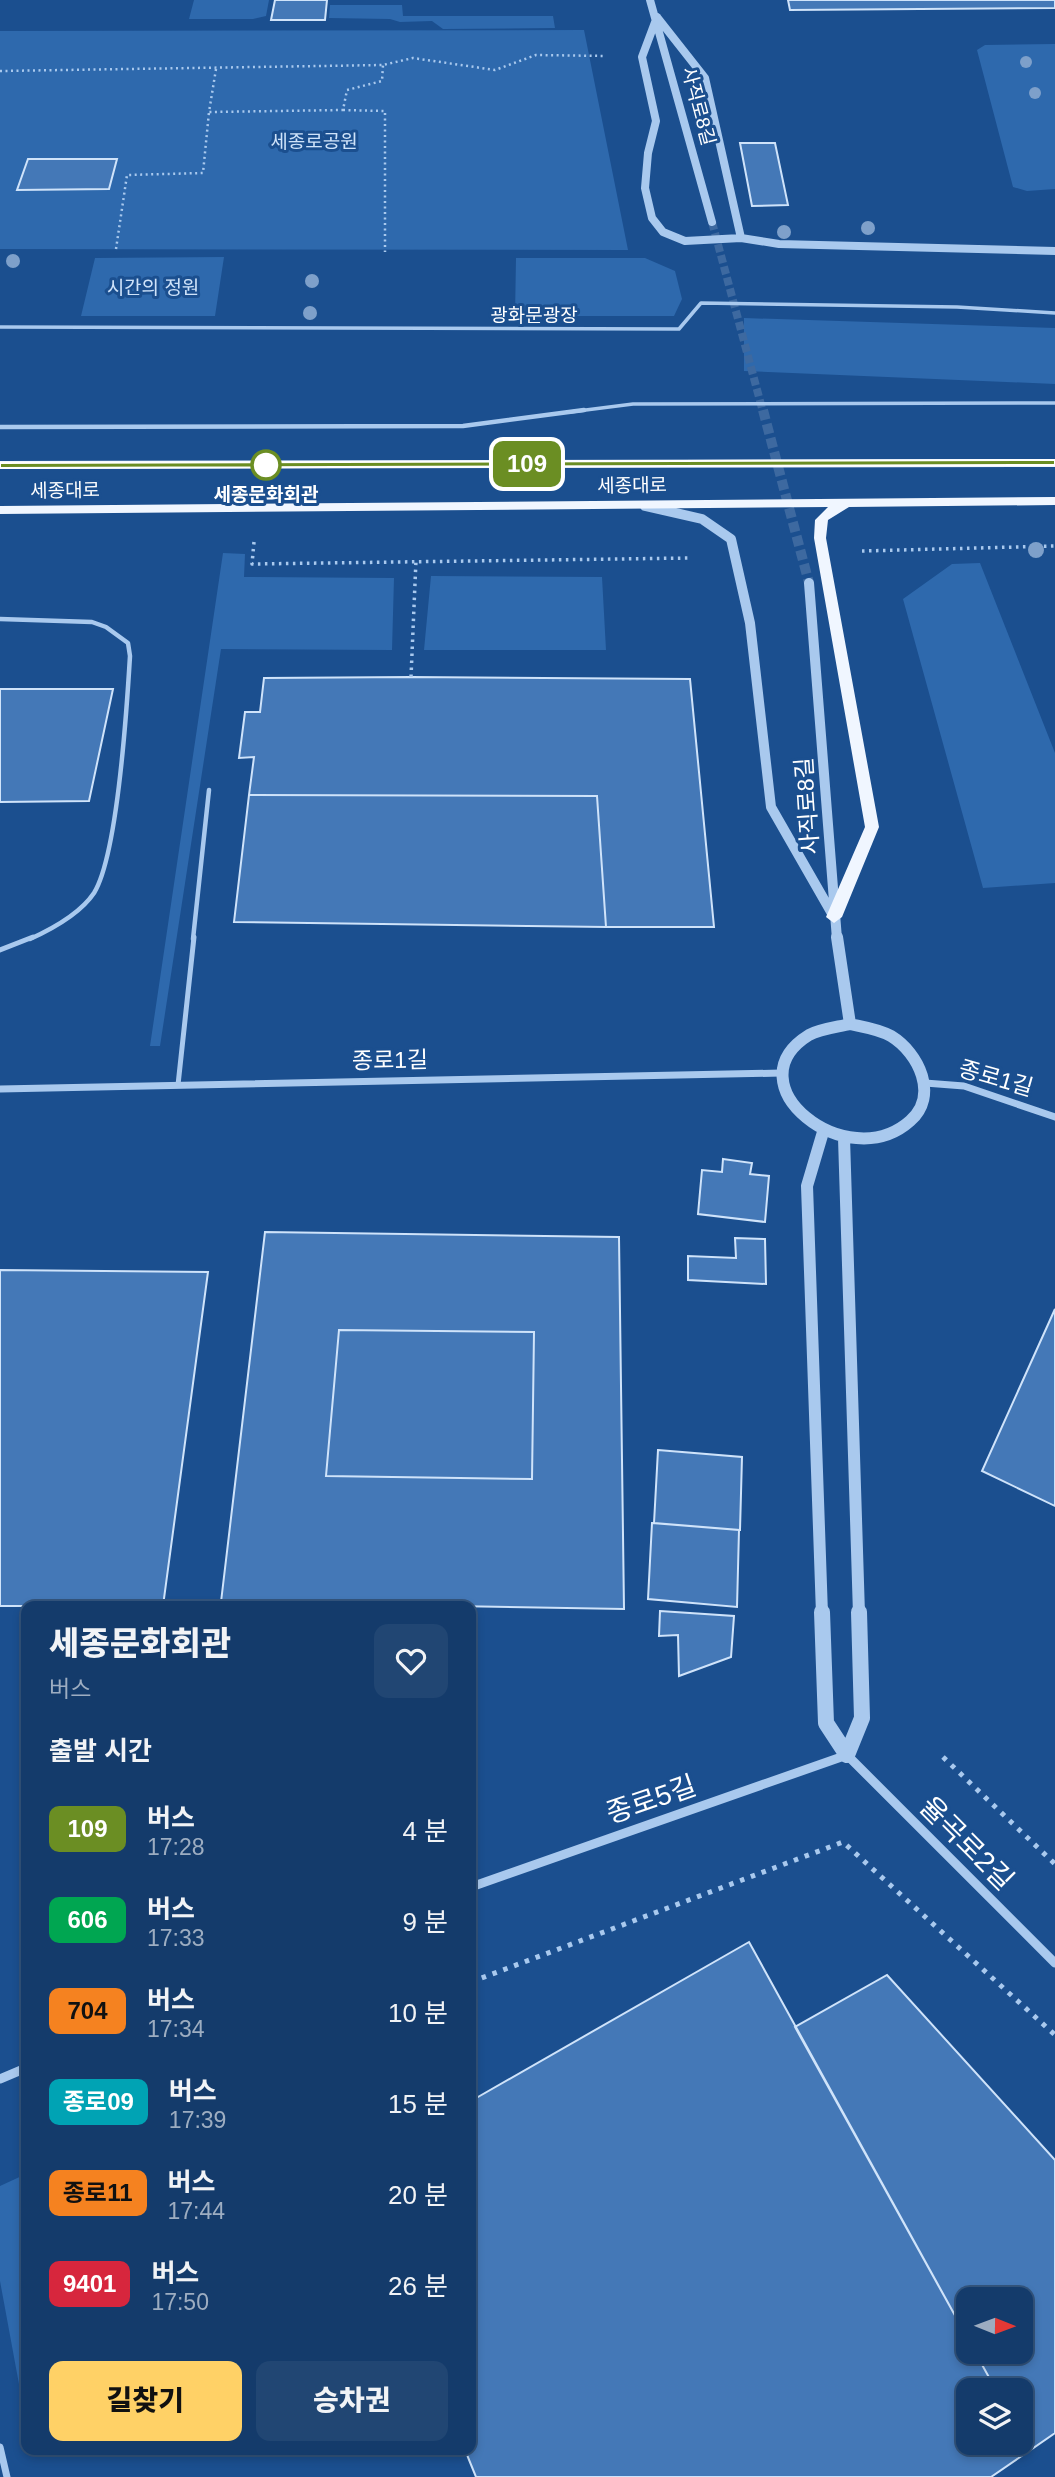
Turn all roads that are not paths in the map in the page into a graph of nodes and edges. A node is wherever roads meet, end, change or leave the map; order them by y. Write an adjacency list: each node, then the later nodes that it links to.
1 (650, 0): 2 (street, 사직로8길)
2 (657, 17): 3 (street, 사직로8길); 4 (street); 4 (street)
3 (712, 222)
4 (741, 237): 5 (street)
5 (1055, 251)
6 (1055, 313): 7 (street, 광화문광장)
7 (0, 327)
8 (1055, 403): 9 (street)
9 (0, 426)
10 (1055, 463): 11 (main road, 세종대로)
11 (0, 465)
12 (1055, 501): 13 (main road, 세종대로)
13 (866, 503): 14 (main road, 세종대로); 19 (main road)
14 (630, 505): 15 (main road, 세종대로); 19 (street)
15 (0, 510)
16 (809, 583): 19 (street, 사직로8길)
17 (0, 619): 20 (lane)
18 (209, 790): 24 (lane)
19 (834, 917): 21 (street, 사직로8길)
20 (0, 950)
21 (850, 1024): 22 (street, 종로1길); 23 (street, 종로1길)
22 (781, 1073): 24 (street, 종로1길); 27 (street, 종로1길)
23 (925, 1083): 26 (street, 종로1길); 28 (street, 종로1길)
24 (178, 1085): 25 (street, 종로1길)
25 (0, 1088)
26 (1055, 1117)
27 (822, 1132): 28 (street, 종로1길); 29 (street)
28 (844, 1138): 29 (street)
29 (847, 1755): 30 (street, 종로5길); 31 (street, 율곡로2길)
30 (476, 1885)
31 (1055, 1963)
32 (21, 2070): 33 (street)
33 (0, 2079)
34 (0, 2446): 35 (lane)
35 (7, 2477)

